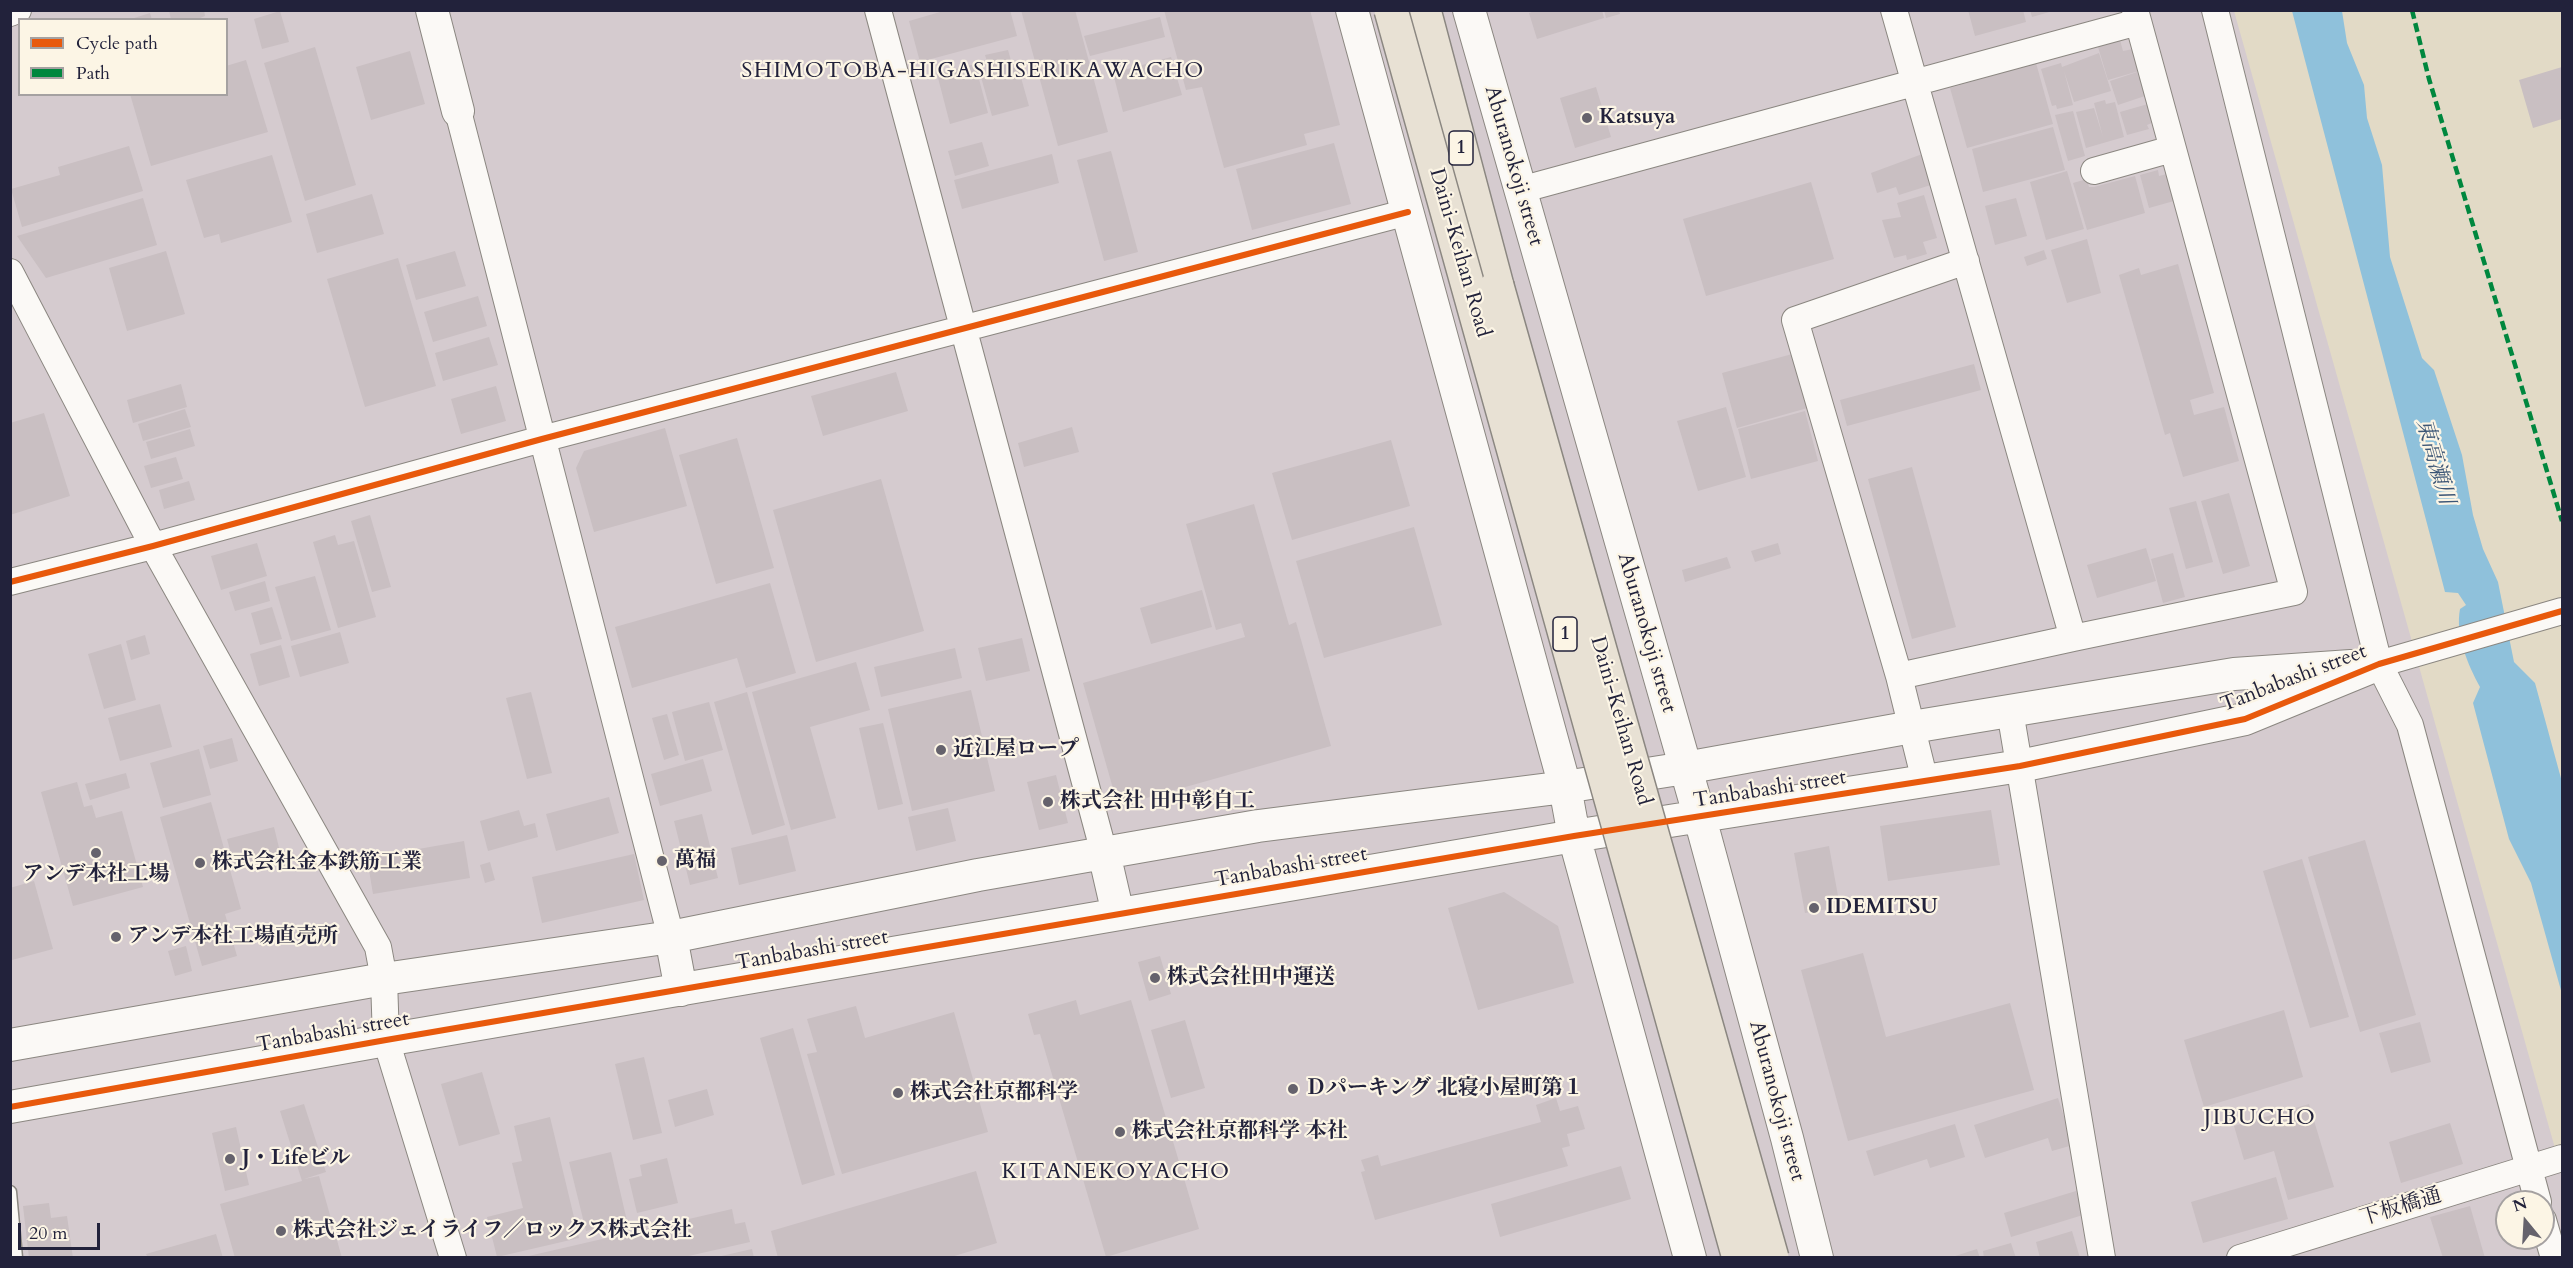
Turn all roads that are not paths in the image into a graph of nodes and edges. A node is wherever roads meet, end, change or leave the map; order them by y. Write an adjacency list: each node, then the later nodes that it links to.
1 (18, 10): 10 (street)
2 (432, 10): 13 (street)
3 (878, 10): 20 (street)
4 (1352, 10): 17 (street)
5 (1391, 10): 51 (highway, Daini-Keihan Road / 1, bridge)
6 (1424, 10): 52 (highway, Daini-Keihan Road / 1, bridge)
7 (1469, 10): 16 (street, Aburanokoji street)
8 (1894, 10): 12 (street)
9 (2215, 10): 26 (street)
10 (10, 13)
11 (2137, 16): 12 (street); 14 (street)
12 (1915, 83): 16 (street); 18 (street)
13 (458, 111): 21 (street)
14 (2172, 149): 15 (street); 25 (street)
15 (2094, 171)
16 (1520, 190): 31 (street, Aburanokoji street)
17 (1408, 212): 20 (street); 33 (street)
18 (1966, 261): 25 (street); 27 (street)
19 (10, 272): 22 (street)
20 (963, 330): 21 (street); 36 (street)
21 (542, 439): 22 (street); 38 (street)
22 (153, 546): 23 (street); 39 (street)
23 (10, 582)
24 (2562, 611): 26 (street, Tanbabashi street)
25 (2073, 638): 27 (street)
26 (2388, 662): 28 (street, Tanbabashi street); 30 (street, Tanbabashi street); 45 (street)
27 (1899, 676): 29 (street)
28 (2010, 711): 29 (street, Tanbabashi street); 30 (street)
29 (1912, 727): 31 (street, Tanbabashi street); 32 (street)
30 (2020, 766): 32 (street, Tanbabashi street); 54 (street)
31 (1685, 768): 33 (street, Tanbabashi street); 34 (street, Aburanokoji street)
32 (1925, 781): 34 (street, Tanbabashi street)
33 (1565, 787): 35 (street); 36 (street, Tanbabashi street)
34 (1700, 818): 35 (street, Tanbabashi street); 53 (street, Aburanokoji street)
35 (1574, 836): 37 (street, Tanbabashi street); 50 (street)
36 (1104, 853): 37 (street); 38 (street, Tanbabashi street)
37 (1118, 915): 40 (street, Tanbabashi street)
38 (671, 937): 39 (street, Tanbabashi street); 40 (street)
39 (384, 979): 41 (street); 42 (street, Tanbabashi street)
40 (681, 990): 41 (street, Tanbabashi street)
41 (386, 1040): 43 (street, Tanbabashi street); 49 (street)
42 (10, 1045)
43 (10, 1107)
44 (2562, 1158): 45 (street, 下板橋通)
45 (2532, 1167): 46 (street); 55 (street, 下板橋通)
46 (2536, 1190)
47 (10, 1192): 48 (lane)
48 (16, 1257)
49 (453, 1257)
50 (1690, 1257)
51 (1739, 1257)
52 (1772, 1257)
53 (1816, 1257)
54 (2102, 1257)
55 (2240, 1257)

